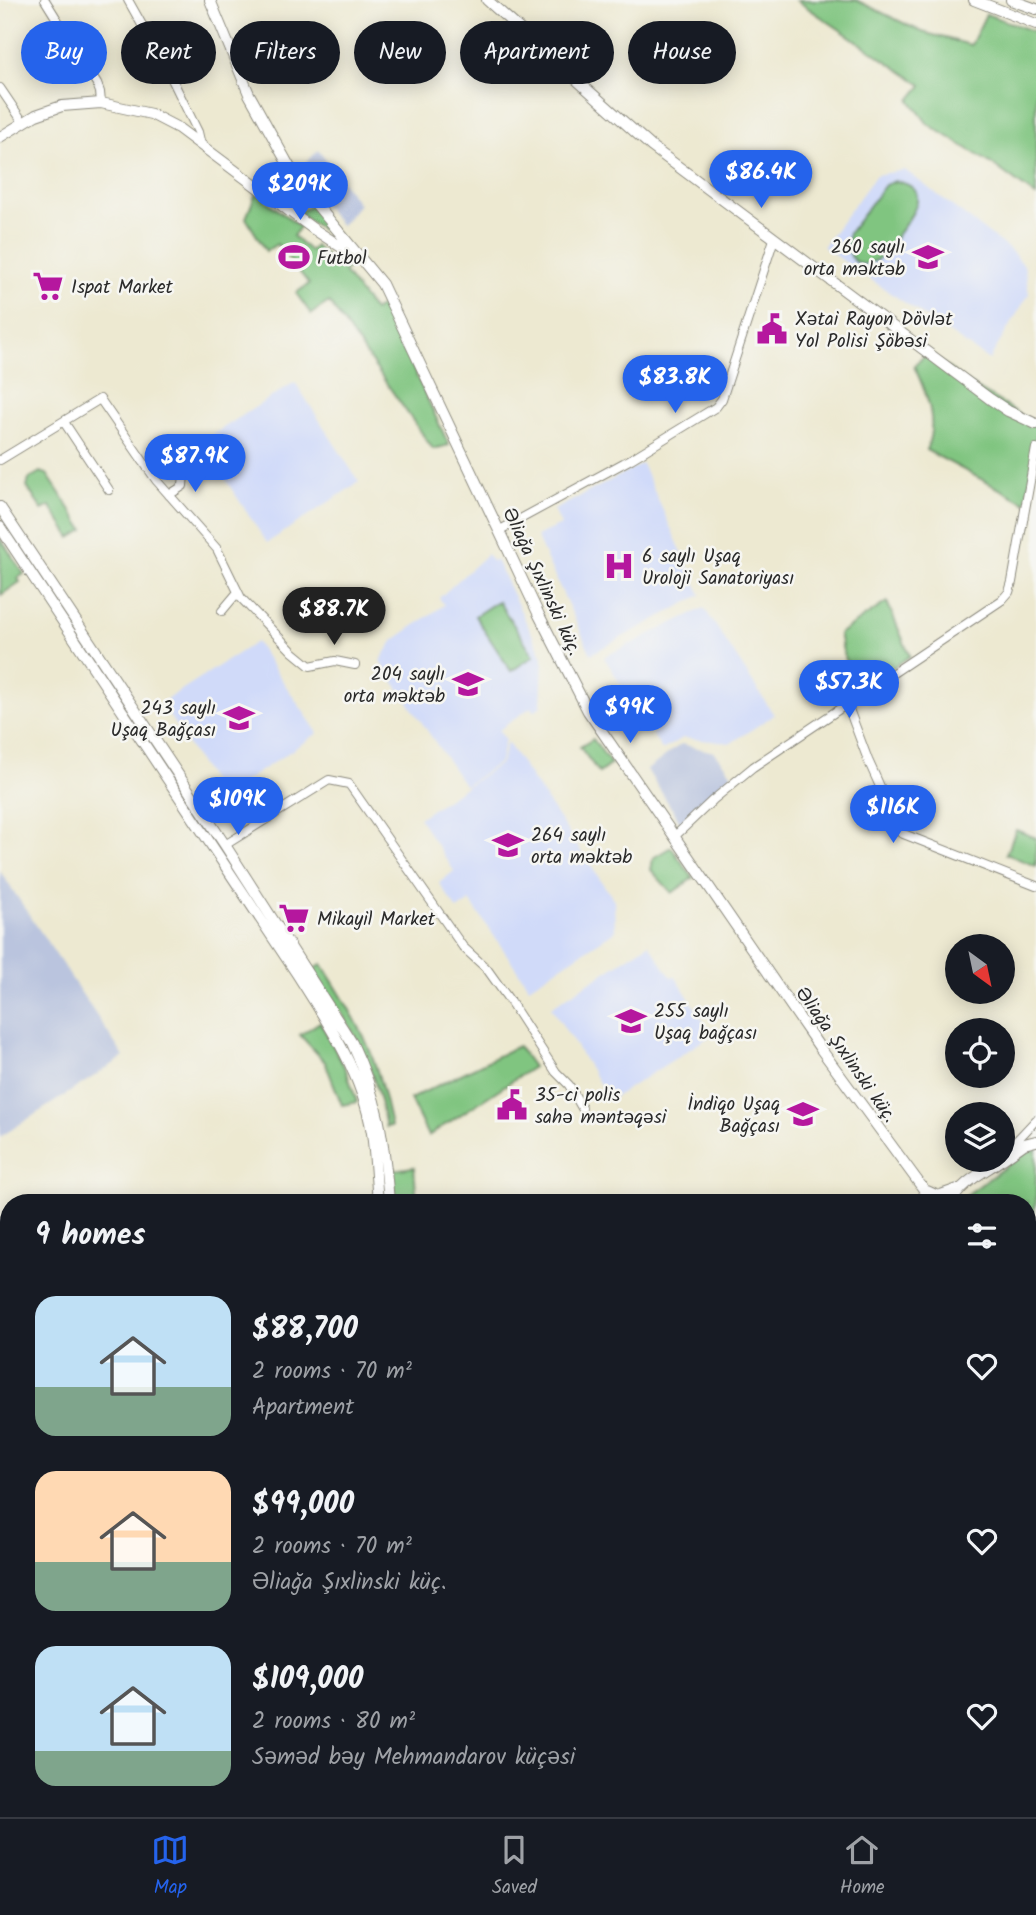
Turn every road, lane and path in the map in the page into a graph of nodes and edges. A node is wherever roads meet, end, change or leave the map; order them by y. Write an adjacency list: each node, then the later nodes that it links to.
1 (45, 0): 10 (street)
2 (128, 0): 13 (street)
3 (210, 0): 14 (main road, Əliağa Şıxlinski küç.)
4 (487, 0): 16 (main road)
5 (974, 0): 8 (main road)
6 (1011, 0): 7 (main road)
7 (1036, 9)
8 (1036, 24)
9 (0, 88): 11 (street)
10 (101, 103): 11 (main road); 13 (main road)
11 (23, 122): 12 (main road)
12 (0, 136)
13 (201, 145): 15 (main road)
14 (311, 198): 15 (main road); 17 (main road, Əliağa Şıxlinski küç.)
15 (280, 205): 17 (main road)
16 (774, 239): 19 (main road); 27 (street)
17 (363, 261): 27 (main road, Əliağa Şıxlinski küç.)
18 (64, 422): 21 (street); 23 (street); 24 (street)
19 (1036, 424)
20 (1036, 448): 31 (street)
21 (0, 460)
22 (184, 474): 24 (street)
23 (109, 490)
24 (169, 495): 28 (street)
25 (0, 507): 33 (main road)
26 (0, 527): 43 (main road)
27 (500, 530): 32 (main road, Əliağa Şıxlinski küç.)
28 (238, 592): 29 (street); 30 (street)
29 (222, 611)
30 (355, 665)
31 (847, 704): 32 (street); 34 (street)
32 (674, 836): 41 (main road, Əliağa Şıxlinski küç.)
33 (225, 845): 35 (street); 44 (main road)
34 (1036, 886)
35 (582, 1108)
36 (1036, 1120): 38 (street)
37 (1036, 1138): 39 (main road)
38 (1015, 1143)
39 (1015, 1150)
40 (983, 1172): 42 (main road)
41 (918, 1184): 45 (main road, Əliağa Şıxlinski küç.); 46 (main road)
42 (967, 1184): 47 (main road); 48 (main road)
43 (377, 1194)
44 (388, 1194)
45 (926, 1194)
46 (933, 1194)
47 (948, 1194)
48 (956, 1194)

